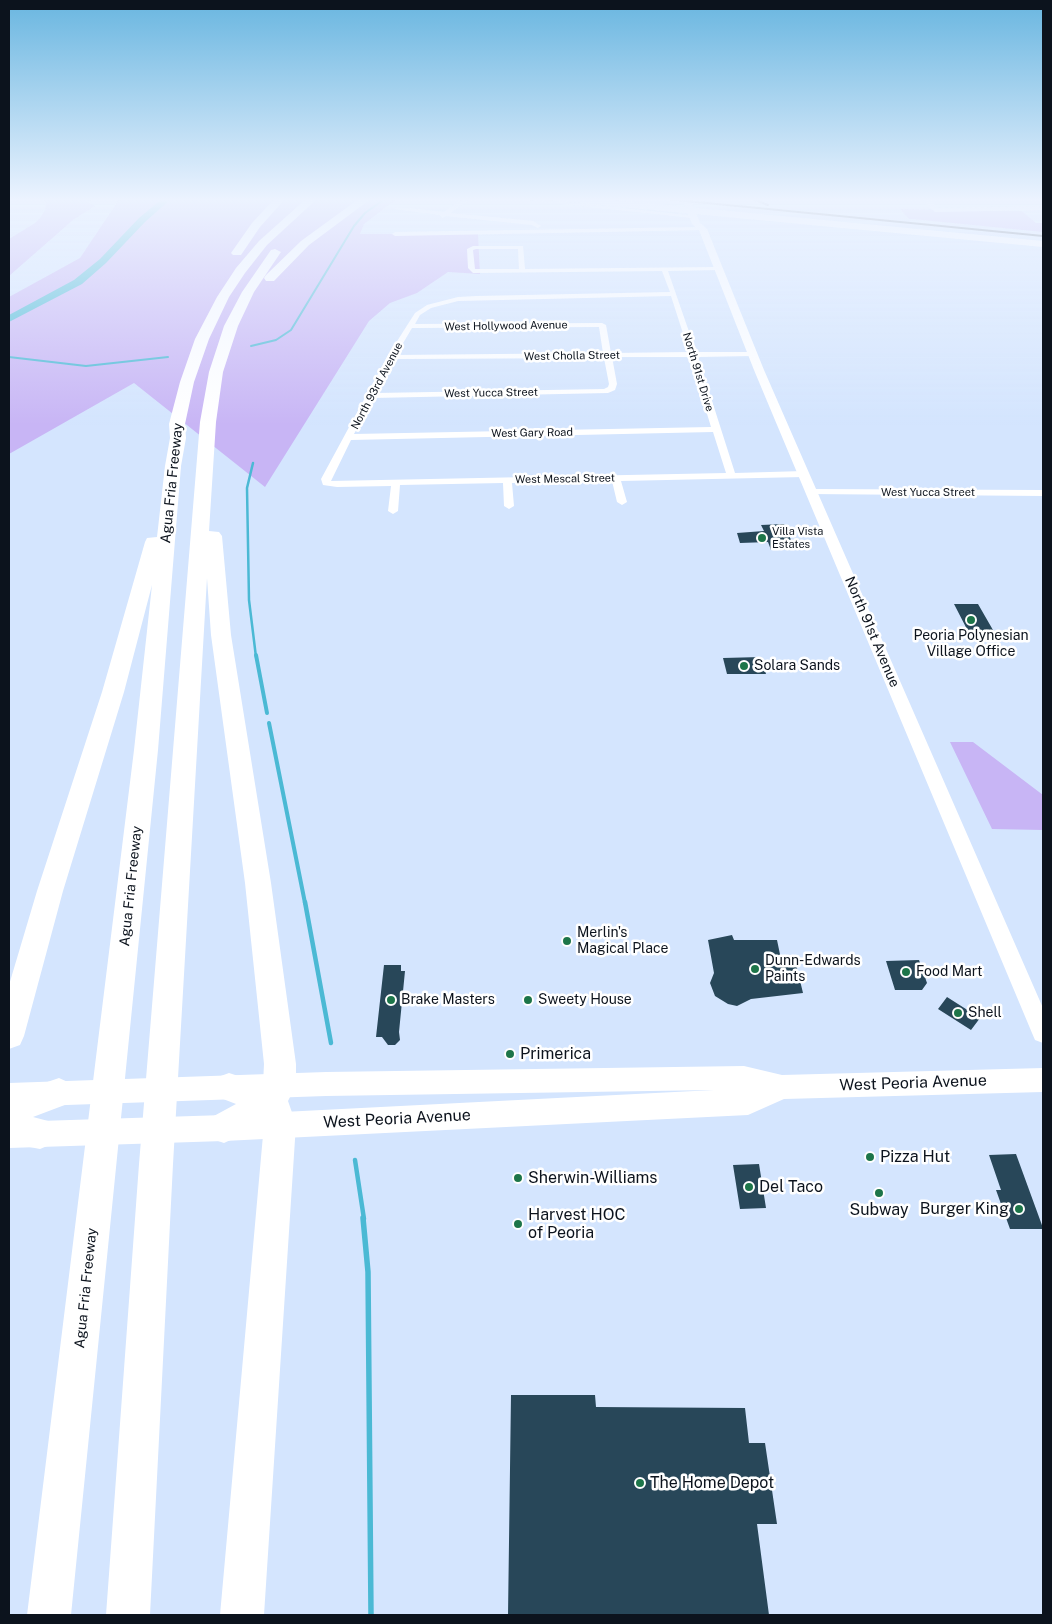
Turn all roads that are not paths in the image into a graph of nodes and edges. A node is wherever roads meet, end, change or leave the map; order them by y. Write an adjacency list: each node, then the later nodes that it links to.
1 (226, 274): 10 (highway)
2 (238, 274): 10 (highway, Agua Fria Freeway)
3 (260, 274): 8 (highway)
4 (274, 274): 8 (highway)
5 (666, 274): 7 (street, North 91st Drive)
6 (720, 274): 11 (main road, North 91st Avenue)
7 (674, 294): 9 (street, North 93rd Avenue); 13 (street, North 91st Drive)
8 (231, 326): 16 (highway)
9 (409, 326): 12 (street, West Hollywood Avenue); 14 (street, North 93rd Avenue)
10 (208, 327): 17 (highway, Agua Fria Freeway)
11 (753, 354): 13 (street, West Cholla Street); 25 (main road, North 91st Avenue)
12 (608, 355): 13 (street, West Cholla Street); 14 (street, West Cholla Street); 15 (street, West Yucca Street)
13 (692, 355): 18 (street, North 91st Drive)
14 (391, 358): 15 (street, North 93rd Avenue)
15 (370, 396): 19 (street, North 93rd Avenue)
16 (208, 422): 38 (highway); 45 (highway)
17 (177, 424): 31 (highway); 44 (highway, Agua Fria Freeway)
18 (716, 429): 19 (street, West Gary Road); 20 (street, North 91st Drive)
19 (349, 437): 23 (street, North 93rd Avenue)
20 (731, 475): 21 (street, West Mescal Street); 25 (street, West Mescal Street)
21 (616, 478): 22 (street, West Mescal Street); 27 (street)
22 (507, 480): 24 (street, West Mescal Street); 28 (street)
23 (326, 483): 24 (street, West Mescal Street)
24 (396, 483): 29 (street)
25 (808, 483): 26 (street, West Yucca Street); 30 (main road, North 91st Avenue)
26 (1043, 493)
27 (622, 502)
28 (509, 506)
29 (393, 511)
30 (1043, 1033)
31 (9, 1036)
32 (588, 1079): 35 (main road, West Peoria Avenue); 38 (main road, West Peoria Avenue); 40 (main road)
33 (1043, 1080): 35 (main road, West Peoria Avenue)
34 (229, 1086): 36 (main road); 38 (highway)
35 (782, 1087): 40 (main road, West Peoria Avenue)
36 (59, 1093): 37 (main road); 39 (highway)
37 (9, 1095)
38 (276, 1104): 40 (main road, West Peoria Avenue); 42 (highway); 46 (highway)
39 (9, 1110)
40 (459, 1116)
41 (9, 1123): 43 (highway)
42 (224, 1128): 43 (main road)
43 (24, 1134)
44 (49, 1615)
45 (128, 1615)
46 (242, 1615)

